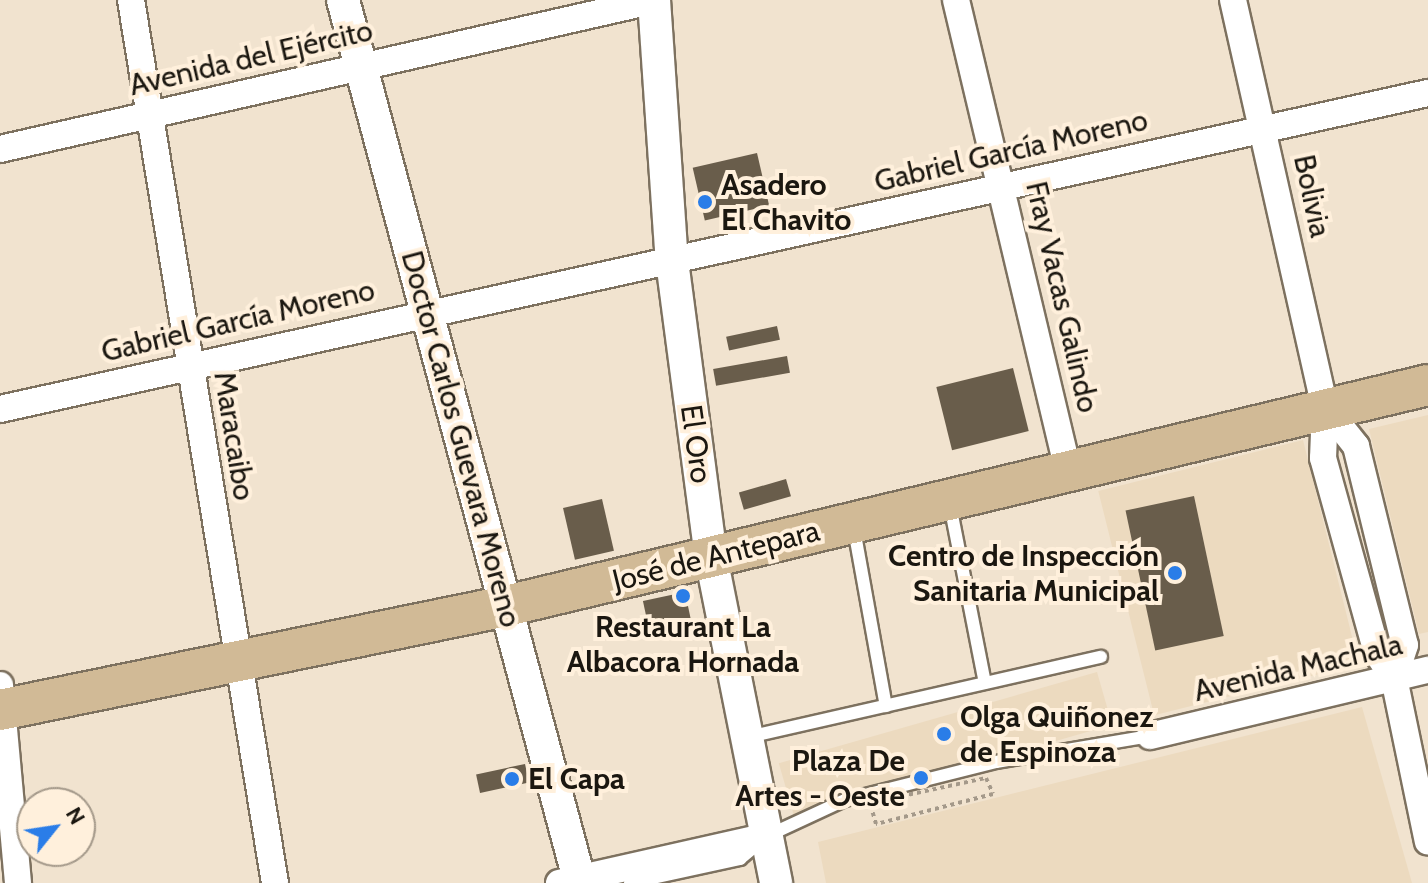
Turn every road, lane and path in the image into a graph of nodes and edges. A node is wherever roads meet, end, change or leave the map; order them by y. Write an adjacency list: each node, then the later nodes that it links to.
1 (131, 0): 8 (street, Maracaibo)
2 (343, 0): 6 (street, Doctor Carlos Guevara Moreno)
3 (655, 0): 6 (street, Avenida del Ejército); 12 (street, El Oro)
4 (956, 0): 11 (street, Fray Vacas Galindo)
5 (1233, 0): 9 (street, Bolivia)
6 (361, 66): 8 (street, Avenida del Ejército); 13 (street, Doctor Carlos Guevara Moreno)
7 (1428, 93): 9 (street, Gabriel García Moreno)
8 (149, 113): 10 (street, Avenida del Ejército); 14 (street, Maracaibo)
9 (1265, 128): 11 (street, Gabriel García Moreno); 16 (street, Bolivia)
10 (0, 149)
11 (1004, 185): 12 (street, Gabriel García Moreno); 18 (street, Fray Vacas Galindo)
12 (672, 261): 13 (street, Gabriel García Moreno); 21 (street, El Oro)
13 (427, 312): 14 (street, Gabriel García Moreno); 22 (street, Doctor Carlos Guevara Moreno)
14 (190, 363): 17 (street, Gabriel García Moreno); 24 (street, Maracaibo)
15 (1428, 385): 16 (main road, José de Antepara)
16 (1325, 407): 18 (main road, José de Antepara); 26 (street, Bolivia)
17 (0, 409)
18 (1068, 470): 19 (main road, José de Antepara)
19 (949, 498): 20 (main road, José de Antepara); 27 (lane)
20 (853, 522): 21 (main road, José de Antepara); 29 (lane)
21 (711, 557): 22 (main road, José de Antepara); 31 (street, El Oro)
22 (506, 606): 24 (main road, José de Antepara); 35 (street, Doctor Carlos Guevara Moreno)
23 (1101, 657): 27 (lane)
24 (239, 662): 28 (main road, José de Antepara); 37 (street, Maracaibo)
25 (1428, 670): 26 (street, Avenida Machala)
26 (1394, 678): 30 (street, Avenida Machala); 34 (street, Bolivia)
27 (985, 683): 29 (lane)
28 (1, 702): 36 (street)
29 (886, 706): 31 (lane)
30 (1150, 736): 33 (lane, Avenida Machala)
31 (748, 737): 33 (street, El Oro)
32 (986, 778): 32 (path)
33 (767, 836): 35 (street, Avenida Machala); 38 (lane, Avenida Machala); 39 (street, El Oro)
34 (1428, 842)
35 (569, 881)
36 (18, 883)
37 (275, 883)
38 (630, 883)
39 (776, 883)

